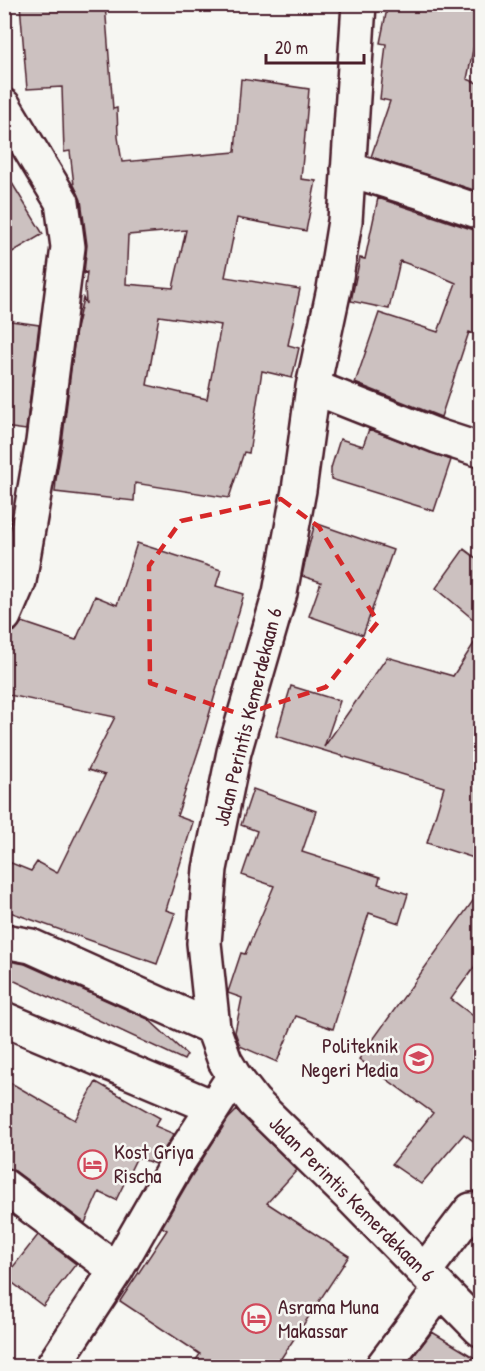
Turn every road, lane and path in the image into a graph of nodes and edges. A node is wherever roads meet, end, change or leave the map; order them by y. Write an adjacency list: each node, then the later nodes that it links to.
1 (359, 4): 3 (street, Jalan Perintis Kemerdekaan 6)
2 (4, 106): 7 (street)
3 (348, 169): 4 (street); 5 (street, Jalan Perintis Kemerdekaan 6)
4 (480, 212)
5 (313, 387): 6 (street); 10 (street, Jalan Perintis Kemerdekaan 6)
6 (480, 450)
7 (4, 616)
8 (4, 940): 10 (street)
9 (4, 1019): 12 (street)
10 (213, 1028): 11 (street, Jalan Perintis Kemerdekaan 6)
11 (234, 1076): 12 (street); 16 (street, Jalan Perintis Kemerdekaan 6)
12 (213, 1107): 15 (street)
13 (4, 1186): 15 (street)
14 (480, 1211): 16 (street)
15 (116, 1270): 18 (street)
16 (432, 1280): 17 (street, Jalan Perintis Kemerdekaan 6); 19 (street)
17 (480, 1329)
18 (53, 1366)
19 (383, 1366)

